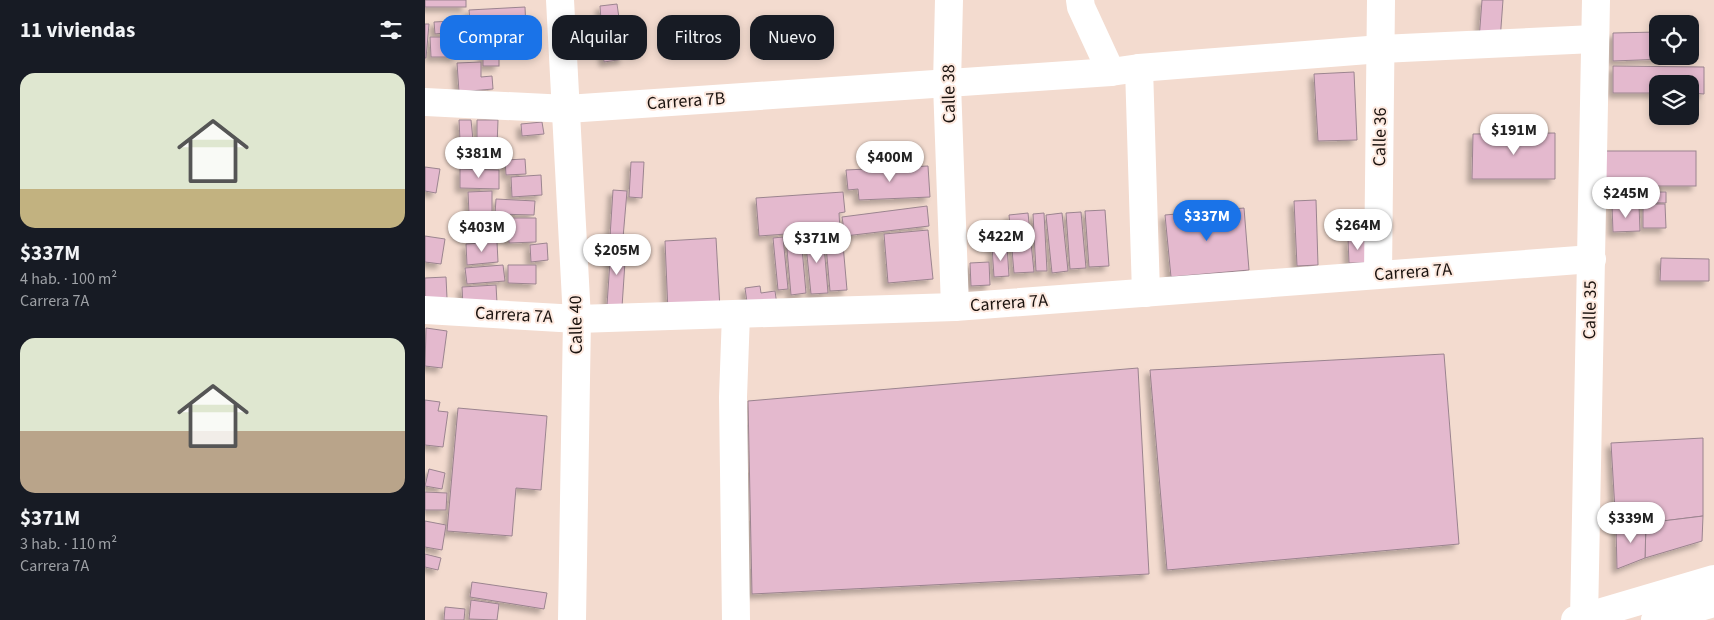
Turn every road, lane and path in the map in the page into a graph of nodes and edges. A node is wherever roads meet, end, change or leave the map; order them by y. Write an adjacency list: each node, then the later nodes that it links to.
1 (560, 0): 12 (street, Calle 40)
2 (949, 0): 10 (street, Calle 38)
3 (1080, 0): 9 (street)
4 (1381, 0): 7 (street, Calle 36)
5 (1596, 0): 6 (street, Calle 35)
6 (1594, 39): 7 (street, Carrera 7B); 13 (street, Calle 35)
7 (1381, 49): 8 (street, Carrera 7B); 14 (street, Calle 36)
8 (1139, 68): 9 (street, Carrera 7B); 15 (street)
9 (1111, 72): 10 (street, Carrera 7B)
10 (947, 84): 12 (street, Carrera 7B); 16 (street, Calle 38)
11 (425, 102): 12 (street, Carrera 7B)
12 (567, 109): 19 (street, Calle 40)
13 (1591, 260): 14 (street, Carrera 7A); 22 (street, Calle 35)
14 (1378, 274): 15 (street, Carrera 7A)
15 (1146, 292): 16 (street, Carrera 7A)
16 (955, 307): 18 (street, Carrera 7A)
17 (425, 310): 19 (street, Carrera 7A)
18 (735, 314): 19 (street, Carrera 7A); 24 (street)
19 (577, 319): 23 (street, Calle 40)
20 (1714, 580): 22 (street)
21 (1714, 603): 25 (street)
22 (1581, 619)
23 (572, 620)
24 (736, 620)
25 (1655, 620)

